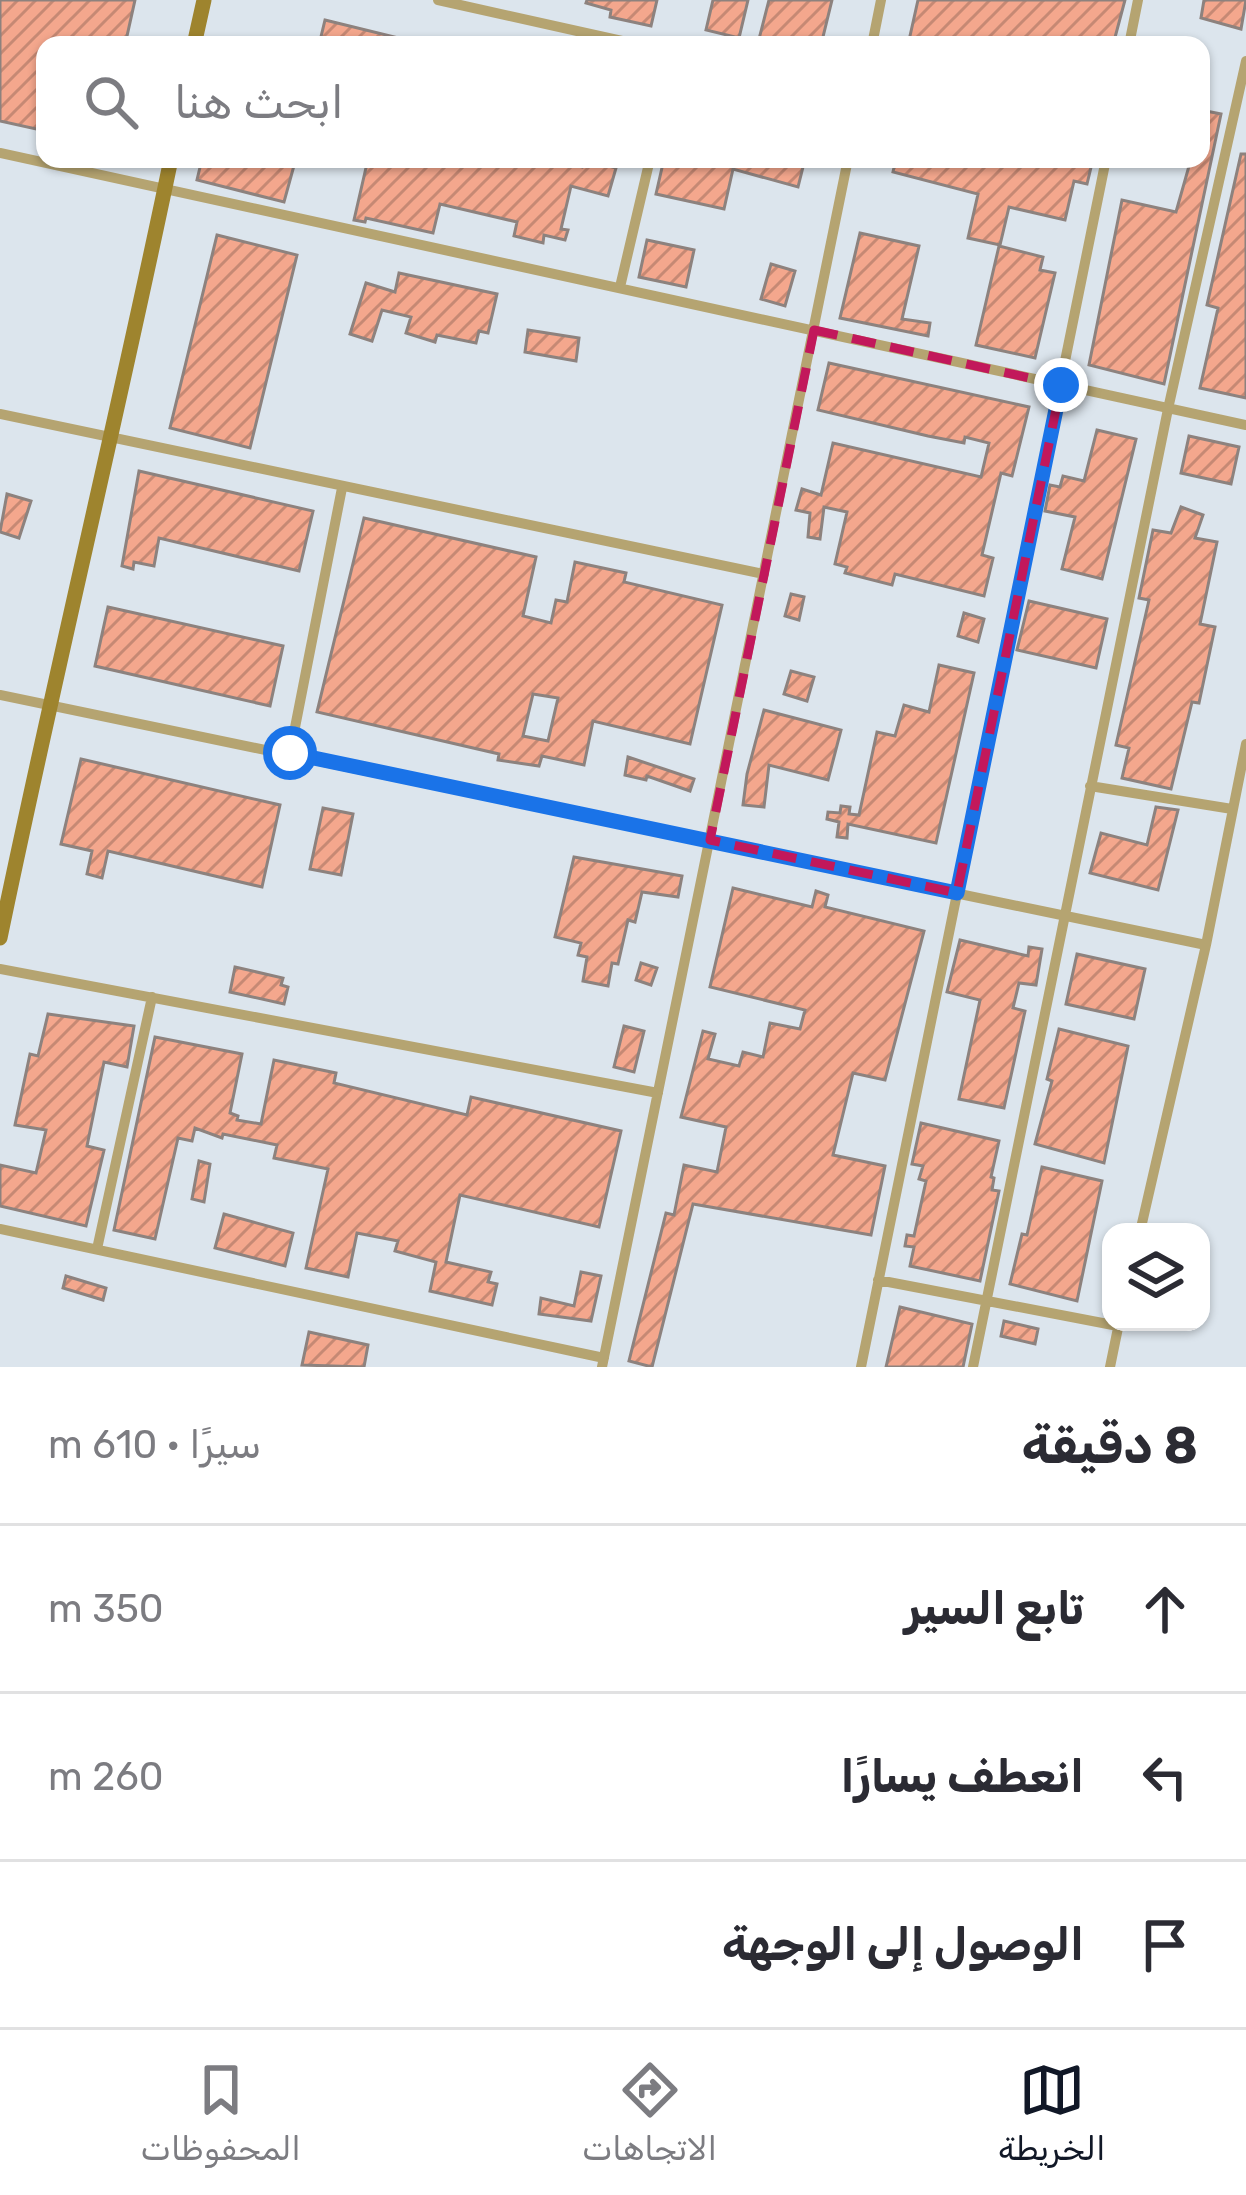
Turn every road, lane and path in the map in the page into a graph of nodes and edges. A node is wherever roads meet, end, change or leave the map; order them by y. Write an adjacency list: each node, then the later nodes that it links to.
1 (204, 0): 5 (street)
2 (438, 0): 6 (street)
3 (881, 0): 7 (street)
4 (1138, 0): 8 (street)
5 (196, 36)
6 (600, 36)
7 (874, 36)
8 (1131, 36)
9 (1246, 62): 21 (street)
10 (0, 153): 11 (street)
11 (36, 161)
12 (71, 168): 17 (street)
13 (169, 168): 17 (street)
14 (648, 168): 18 (street)
15 (846, 168): 19 (street)
16 (1104, 168): 20 (street)
17 (165, 188): 18 (street); 24 (street)
18 (620, 287): 19 (street)
19 (814, 330): 20 (street); 26 (street)
20 (1061, 385): 21 (street); 34 (street)
21 (1168, 409): 23 (street); 31 (street)
22 (0, 414): 24 (street)
23 (1246, 425)
24 (111, 437): 25 (street); 28 (street)
25 (342, 488): 26 (street); 30 (street)
26 (764, 574): 33 (street)
27 (0, 695): 28 (street)
28 (48, 704): 30 (street); 36 (street)
29 (1246, 744): 32 (street)
30 (290, 753): 33 (street)
31 (1090, 786): 32 (street); 35 (street)
32 (1232, 809): 37 (street)
33 (710, 840): 34 (street); 40 (street)
34 (957, 893): 35 (street); 44 (street)
35 (1066, 915): 37 (street); 45 (street)
36 (0, 938)
37 (1206, 945): 41 (street)
38 (0, 969): 39 (street)
39 (152, 998): 40 (street); 43 (street)
40 (658, 1093): 48 (street)
41 (1142, 1223)
42 (0, 1229): 43 (street)
43 (97, 1249): 48 (street)
44 (878, 1280): 45 (street); 49 (street)
45 (987, 1301): 46 (street); 50 (street)
46 (1102, 1321)
47 (1118, 1331): 51 (street)
48 (603, 1363)
49 (861, 1367)
50 (973, 1367)
51 (1110, 1367)

